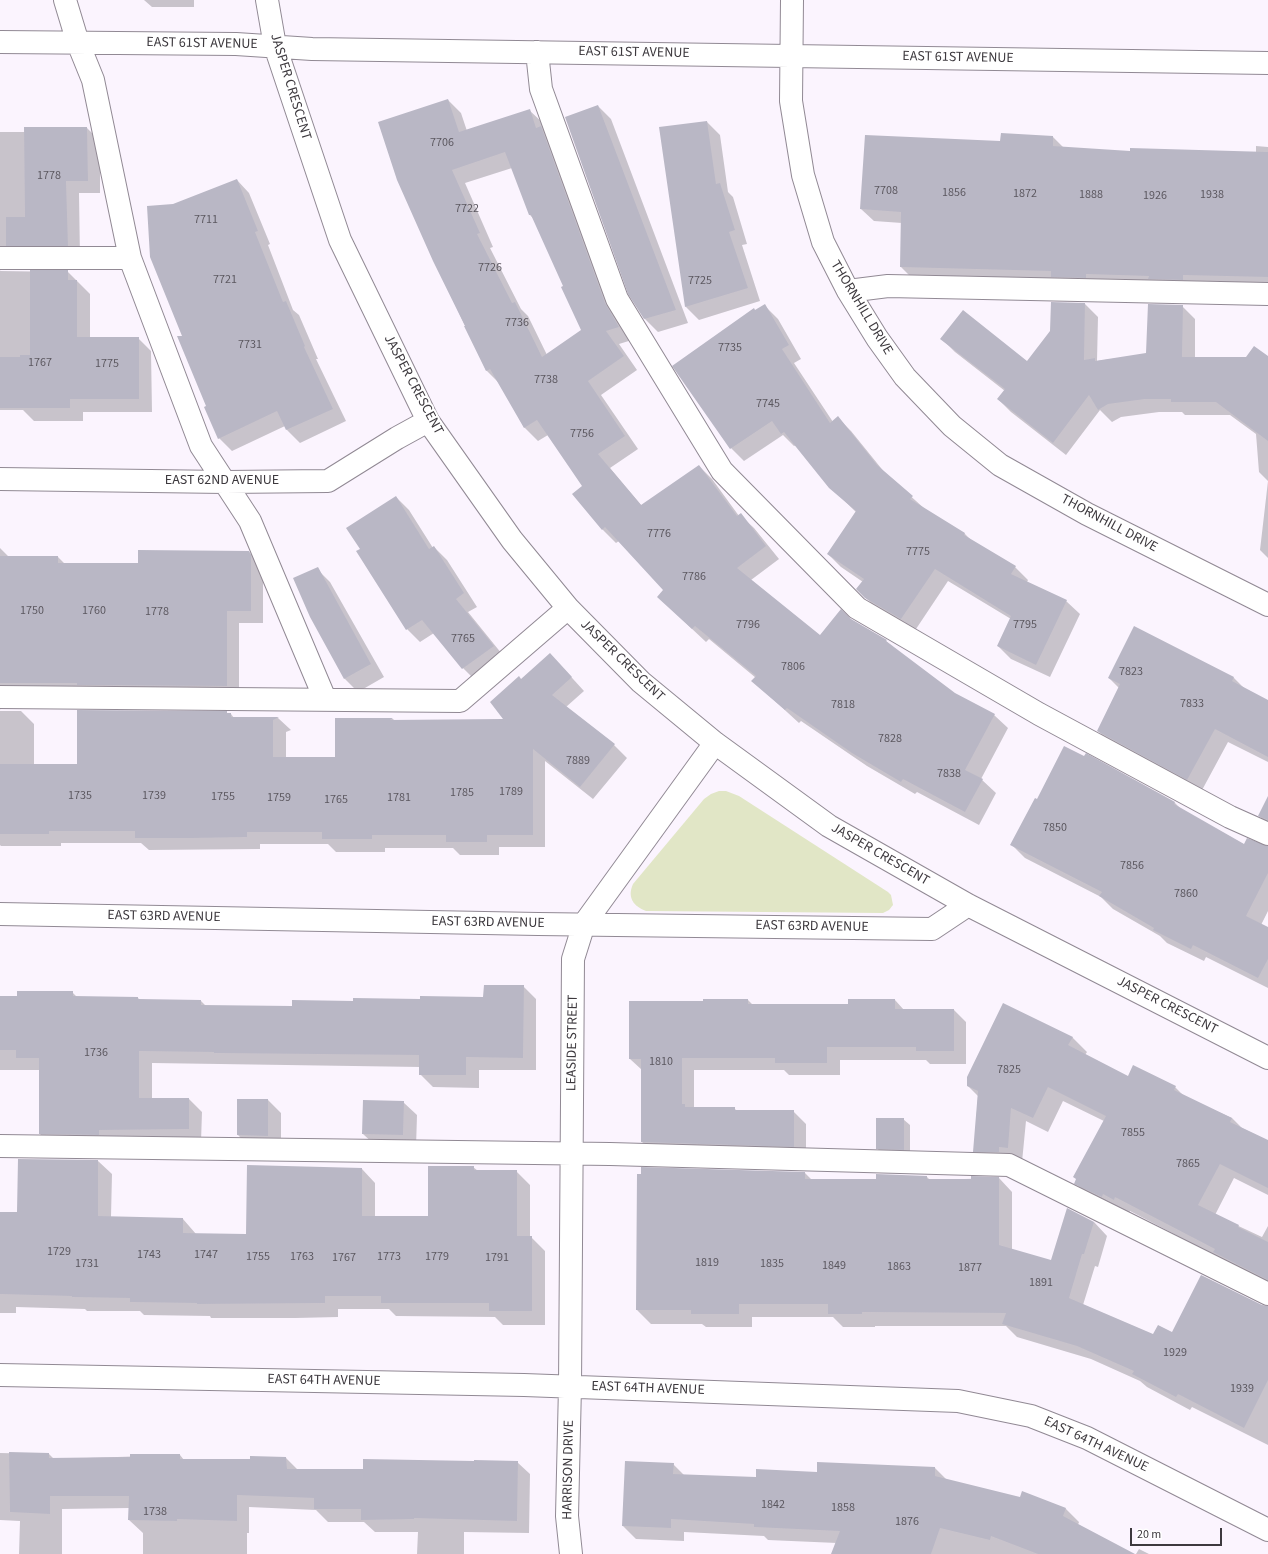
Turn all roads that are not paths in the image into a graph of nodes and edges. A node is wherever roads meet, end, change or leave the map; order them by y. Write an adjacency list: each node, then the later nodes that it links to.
1 (65, 0): 5 (street)
2 (267, 0): 6 (street, JASPER CRESCENT)
3 (792, 0): 8 (street, THORNHILL DRIVE)
4 (0, 42): 5 (street, EAST 61ST AVENUE)
5 (78, 43): 6 (street, EAST 61ST AVENUE); 11 (street)
6 (275, 46): 7 (street, EAST 61ST AVENUE); 14 (street, JASPER CRESCENT)
7 (537, 52): 8 (street, EAST 61ST AVENUE); 22 (street)
8 (792, 55): 9 (street, EAST 61ST AVENUE); 12 (street, THORNHILL DRIVE)
9 (1268, 63)
10 (0, 258): 11 (street)
11 (130, 258): 16 (street)
12 (848, 290): 13 (street); 17 (street, THORNHILL DRIVE)
13 (1268, 294)
14 (428, 421): 16 (street, EAST 62ND AVENUE); 18 (street, JASPER CRESCENT)
15 (0, 479): 16 (street, EAST 62ND AVENUE)
16 (225, 482): 20 (street)
17 (1268, 605)
18 (568, 608): 20 (street); 21 (street, JASPER CRESCENT)
19 (0, 697): 20 (street)
20 (326, 699)
21 (715, 744): 23 (street, JASPER CRESCENT); 25 (street, LEASIDE STREET)
22 (1268, 834)
23 (968, 905): 25 (street, EAST 63RD AVENUE); 26 (street, JASPER CRESCENT)
24 (0, 914): 25 (street, EAST 63RD AVENUE)
25 (584, 924): 28 (street, LEASIDE STREET)
26 (1268, 1058)
27 (0, 1146): 28 (street)
28 (572, 1153): 29 (street); 31 (street, LEASIDE STREET)
29 (1268, 1294)
30 (0, 1375): 31 (street, EAST 64TH AVENUE)
31 (570, 1386): 32 (street, EAST 64TH AVENUE); 33 (street, HARRISON DRIVE)
32 (1268, 1530)
33 (571, 1554)

